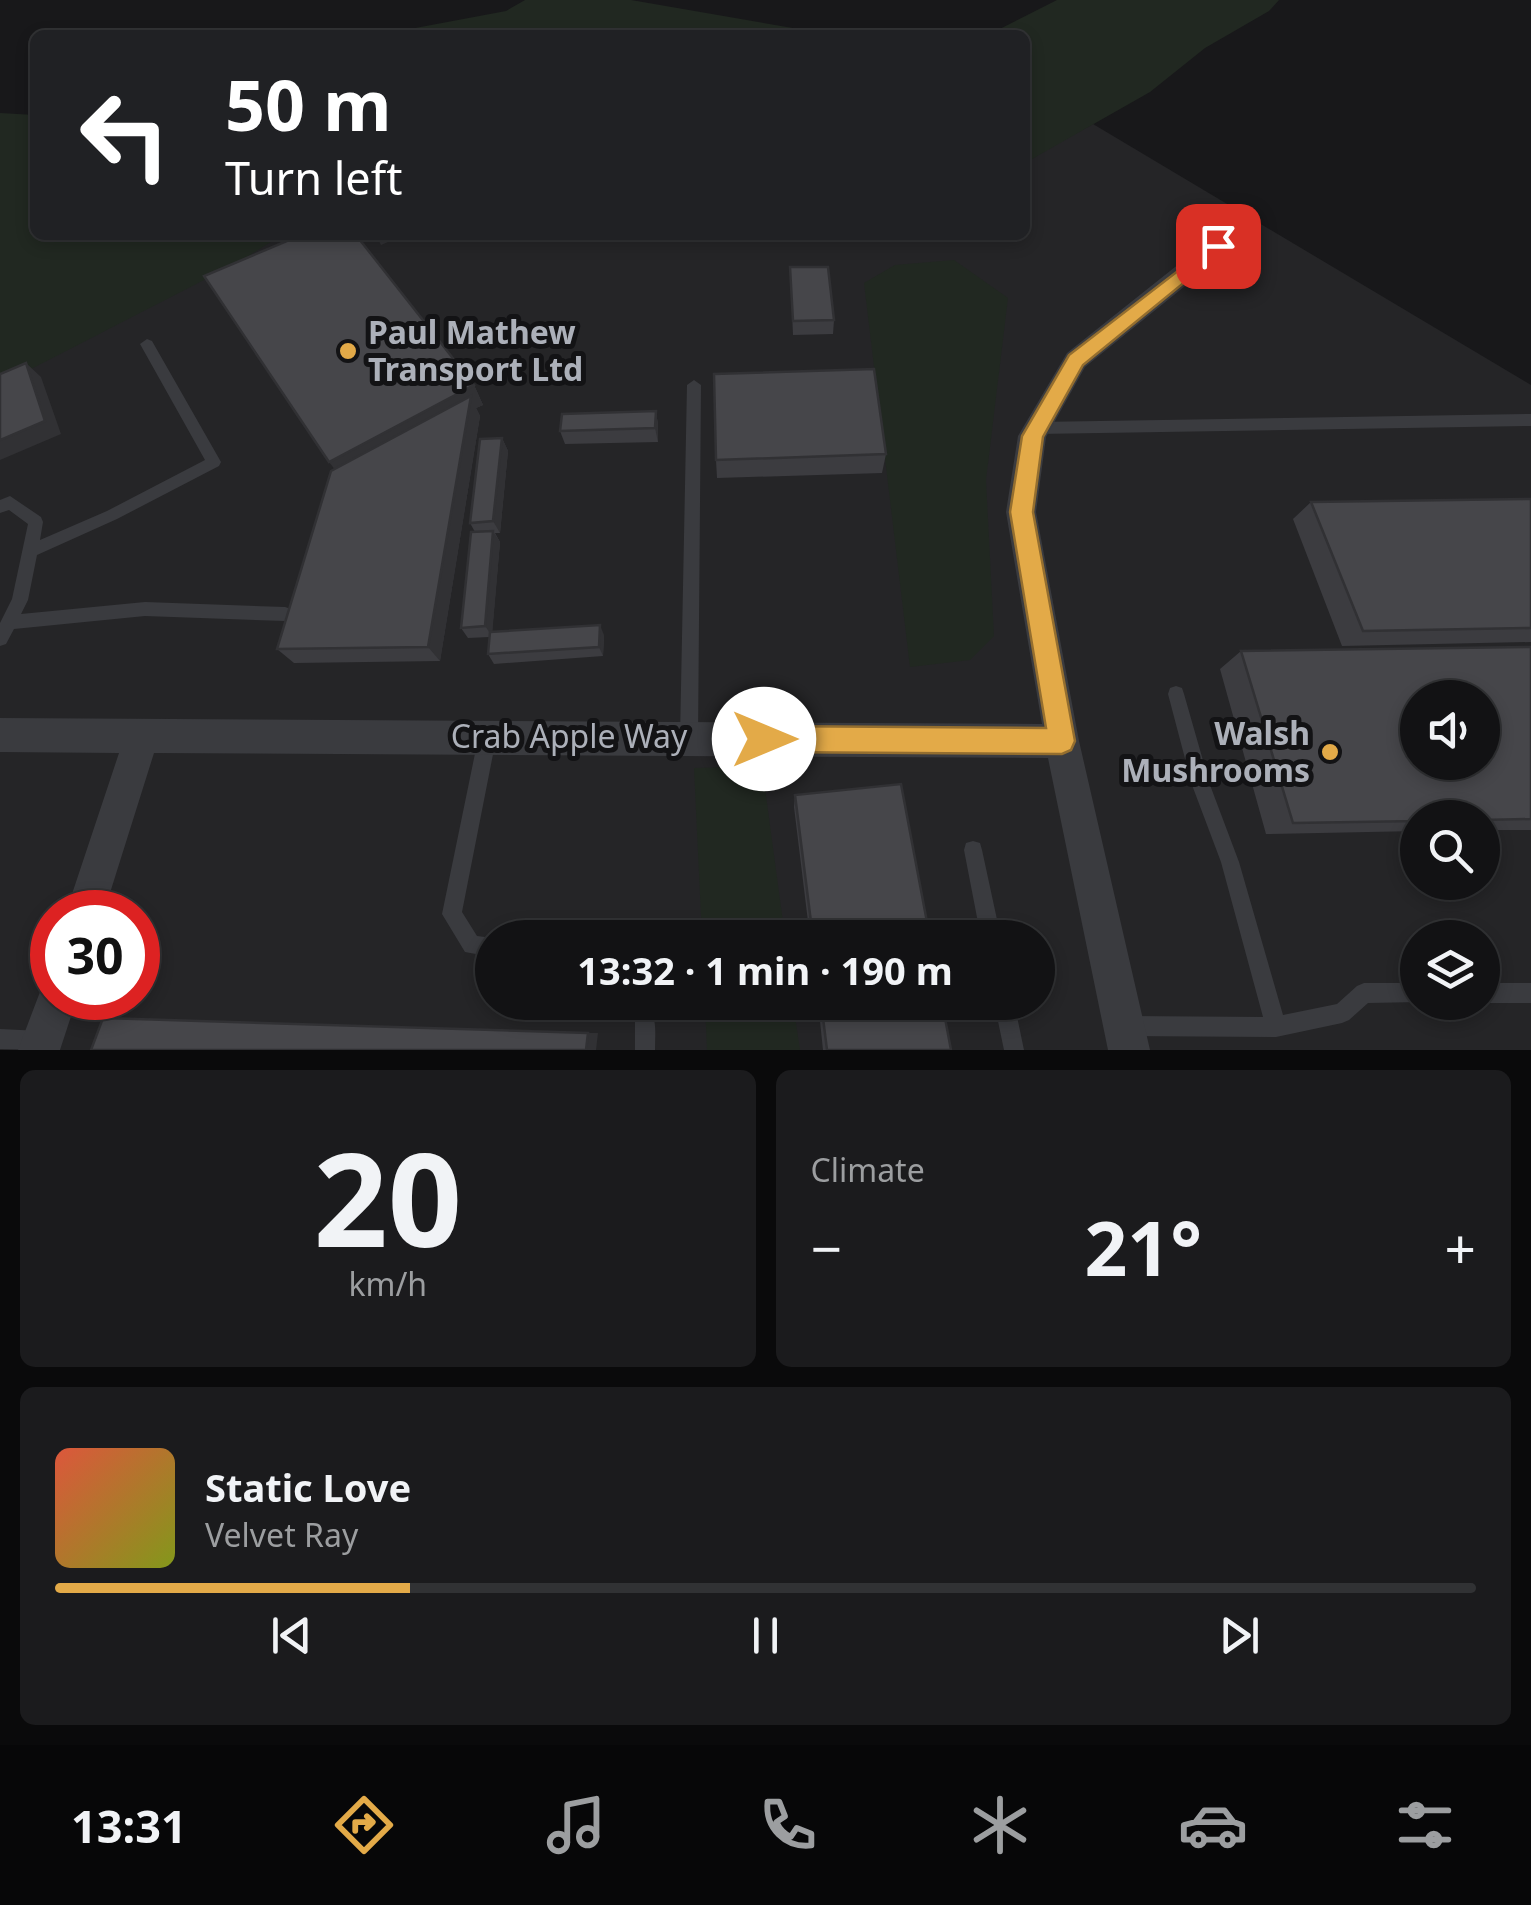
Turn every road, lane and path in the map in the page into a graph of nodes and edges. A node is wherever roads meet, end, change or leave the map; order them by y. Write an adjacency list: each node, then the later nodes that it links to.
1 (1218, 246): 5 (street)
2 (147, 344): 7 (lane)
3 (694, 385): 15 (lane)
4 (1531, 420): 5 (lane)
5 (1037, 428): 16 (street)
6 (0, 507): 7 (lane)
7 (30, 551): 9 (lane)
8 (285, 614): 9 (lane)
9 (9, 622): 10 (lane)
10 (0, 639)
11 (1176, 694): 27 (lane)
12 (0, 735): 13 (street, Crab Apple Way)
13 (142, 735): 14 (street, Crab Apple Way); 18 (street)
14 (488, 735): 15 (street, Crab Apple Way); 20 (lane)
15 (689, 738): 16 (street, Crab Apple Way)
16 (1062, 741): 28 (street)
17 (973, 850): 19 (lane)
18 (91, 890)
19 (987, 920)
20 (475, 945)
21 (1400, 993): 27 (lane)
22 (1500, 993): 23 (lane)
23 (1531, 994)
24 (50, 1020): 30 (street)
25 (645, 1020): 31 (lane)
26 (1008, 1020): 32 (lane)
27 (1276, 1028): 28 (lane)
28 (1127, 1038)
29 (0, 1039): 30 (lane)
30 (41, 1046)
31 (645, 1050)
32 (1014, 1050)

